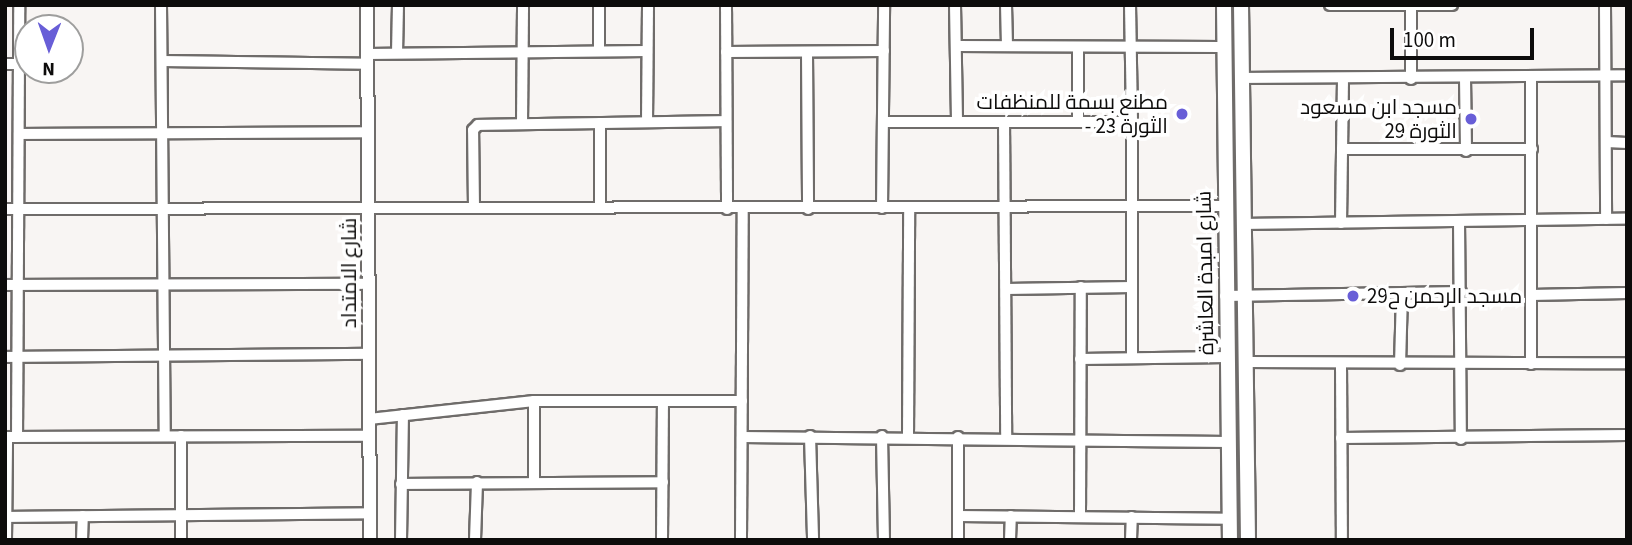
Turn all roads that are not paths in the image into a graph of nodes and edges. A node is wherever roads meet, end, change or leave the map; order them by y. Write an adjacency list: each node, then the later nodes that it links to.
1 (161, 5): 33 (street)
2 (367, 5): 32 (street, شارع الامتداد)
3 (398, 5): 30 (street)
4 (523, 5): 28 (street)
5 (599, 5): 25 (street)
6 (648, 5): 26 (street)
7 (726, 5): 29 (street)
8 (884, 5): 27 (street)
9 (955, 5): 20 (street)
10 (1006, 5): 21 (street)
11 (1130, 5): 23 (street)
12 (1224, 5): 18 (main road, شارع امبدة العاشرة)
13 (1241, 5): 19 (main road, شارع امبدة العاشرة)
14 (1330, 5): 17 (street)
15 (1452, 5): 17 (street)
16 (1605, 5): 34 (street)
17 (1411, 7): 39 (street)
18 (1223, 27): 19 (main road); 24 (main road, شارع امبدة العاشرة)
19 (1242, 27): 37 (main road, شارع امبدة العاشرة)
20 (956, 46): 21 (street); 45 (street)
21 (1007, 46): 22 (street)
22 (1078, 47): 23 (street); 47 (street)
23 (1131, 47): 24 (street); 48 (street)
24 (1222, 47): 60 (main road, شارع امبدة العاشرة)
25 (599, 51): 26 (street); 28 (street)
26 (647, 51): 44 (street)
27 (884, 51): 31 (street); 43 (street)
28 (522, 52): 30 (street); 50 (street)
29 (726, 52): 31 (street); 42 (street)
30 (397, 53): 32 (street)
31 (807, 54): 72 (street)
32 (367, 59): 33 (street); 51 (street, شارع الامتداد)
33 (162, 61): 52 (street)
34 (1606, 75): 35 (street); 36 (street); 54 (street)
35 (1627, 75)
36 (1531, 77): 38 (street); 57 (street)
37 (1242, 78): 40 (street); 78 (main road, شارع امبدة العاشرة)
38 (1465, 78): 39 (street); 58 (street)
39 (1411, 79): 40 (street)
40 (1343, 80): 56 (street)
41 (19, 84): 53 (street)
42 (726, 121): 44 (street); 70 (street)
43 (883, 121): 45 (street); 66 (street)
44 (647, 122): 49 (street)
45 (957, 122): 46 (street)
46 (1004, 122): 47 (street); 63 (street)
47 (1078, 122): 48 (street)
48 (1132, 122): 59 (street)
49 (600, 123): 50 (street); 65 (street)
50 (522, 124): 62 (street)
51 (368, 132): 52 (street); 61 (street, شارع الامتداد)
52 (162, 133): 53 (street); 64 (street)
53 (19, 134): 69 (street)
54 (1607, 142): 55 (street); 73 (street)
55 (1627, 143)
56 (1342, 149): 58 (street); 77 (street)
57 (1532, 149): 58 (street); 76 (street)
58 (1466, 151)
59 (1133, 205): 60 (street); 63 (street); 84 (street)
60 (1224, 205): 91 (main road, شارع امبدة العاشرة)
61 (368, 207): 62 (street); 64 (street); 79 (street, شارع الامتداد)
62 (474, 207): 65 (street)
63 (1005, 207): 67 (street); 85 (street)
64 (163, 208): 69 (street); 82 (street)
65 (600, 208): 70 (street)
66 (882, 208): 67 (street); 72 (street)
67 (909, 208): 117 (street)
68 (5, 209): 69 (street)
69 (18, 209): 81 (street)
70 (727, 209): 71 (street)
71 (743, 209): 72 (street); 107 (street)
72 (808, 209)
73 (1606, 219): 74 (street); 76 (street)
74 (1627, 219)
75 (1459, 221): 76 (street); 77 (street); 86 (street)
76 (1532, 221): 90 (street)
77 (1341, 223): 78 (street)
78 (1246, 224): 89 (main road, شارع امبدة العاشرة)
79 (368, 284): 82 (street); 92 (street, شارع الامتداد)
80 (5, 285): 81 (street)
81 (18, 285): 82 (street); 94 (street)
82 (164, 285): 93 (street)
83 (1081, 287): 84 (street); 85 (street); 98 (street)
84 (1132, 287): 97 (street)
85 (1006, 289): 120 (street)
86 (1461, 292): 87 (street); 101 (street)
87 (1402, 293): 89 (street); 104 (street)
88 (1627, 293): 90 (street)
89 (1247, 295): 91 (street); 99 (main road, شارع امبدة العاشرة)
90 (1531, 295): 102 (street)
91 (1225, 296): 95 (main road, شارع امبدة العاشرة)
92 (369, 354): 93 (street); 109 (street, شارع الامتداد)
93 (164, 356): 94 (street); 111 (street)
94 (18, 357): 96 (street); 118 (street)
95 (1227, 357): 97 (street); 124 (main road, شارع امبدة العاشرة)
96 (5, 358)
97 (1132, 358): 98 (street)
98 (1080, 359): 123 (street)
99 (1246, 362): 103 (street); 152 (main road, شارع امبدة العاشرة)
100 (1627, 363): 102 (street)
101 (1462, 364): 102 (street); 104 (street); 122 (street)
102 (1531, 364)
103 (1341, 365): 104 (street); 121 (street)
104 (1400, 365)
105 (534, 401): 106 (street); 108 (street); 126 (street)
106 (663, 401): 107 (street); 127 (street)
107 (742, 401): 114 (street)
108 (403, 415): 109 (street); 128 (street)
109 (369, 419): 113 (street, شارع الامتداد)
110 (1627, 435): 122 (street)
111 (166, 436): 112 (street); 118 (street)
112 (181, 436): 113 (street); 130 (street)
113 (369, 436): 129 (street, شارع الامتداد)
114 (742, 436): 115 (street); 145 (street)
115 (810, 436): 116 (street); 146 (street)
116 (882, 436): 117 (street); 147 (street)
117 (908, 436): 119 (street)
118 (10, 437): 134 (street)
119 (958, 437): 120 (street); 132 (street)
120 (1006, 438): 123 (street)
121 (1341, 438): 122 (street); 153 (street)
122 (1461, 439)
123 (1080, 440): 124 (street); 135 (street)
124 (1229, 442): 137 (main road, شارع امبدة العاشرة)
125 (477, 482): 126 (street); 128 (street); 143 (street)
126 (534, 482): 127 (street)
127 (663, 482): 144 (street)
128 (401, 484): 142 (street)
129 (370, 513): 130 (street); 141 (street, شارع الامتداد)
130 (181, 515): 131 (street); 140 (street)
131 (83, 516): 134 (street); 139 (street)
132 (958, 516): 133 (street); 148 (street)
133 (1011, 516): 135 (street); 149 (street)
134 (6, 517): 138 (street)
135 (1080, 517): 136 (street)
136 (1132, 517): 137 (street); 150 (street)
137 (1230, 519): 151 (main road, شارع امبدة العاشرة)
138 (6, 540)
139 (82, 540)
140 (181, 540)
141 (370, 540)
142 (401, 540)
143 (475, 540)
144 (662, 540)
145 (741, 540)
146 (813, 540)
147 (884, 540)
148 (958, 540)
149 (1010, 540)
150 (1131, 540)
151 (1230, 540)
152 (1248, 540)
153 (1342, 540)

